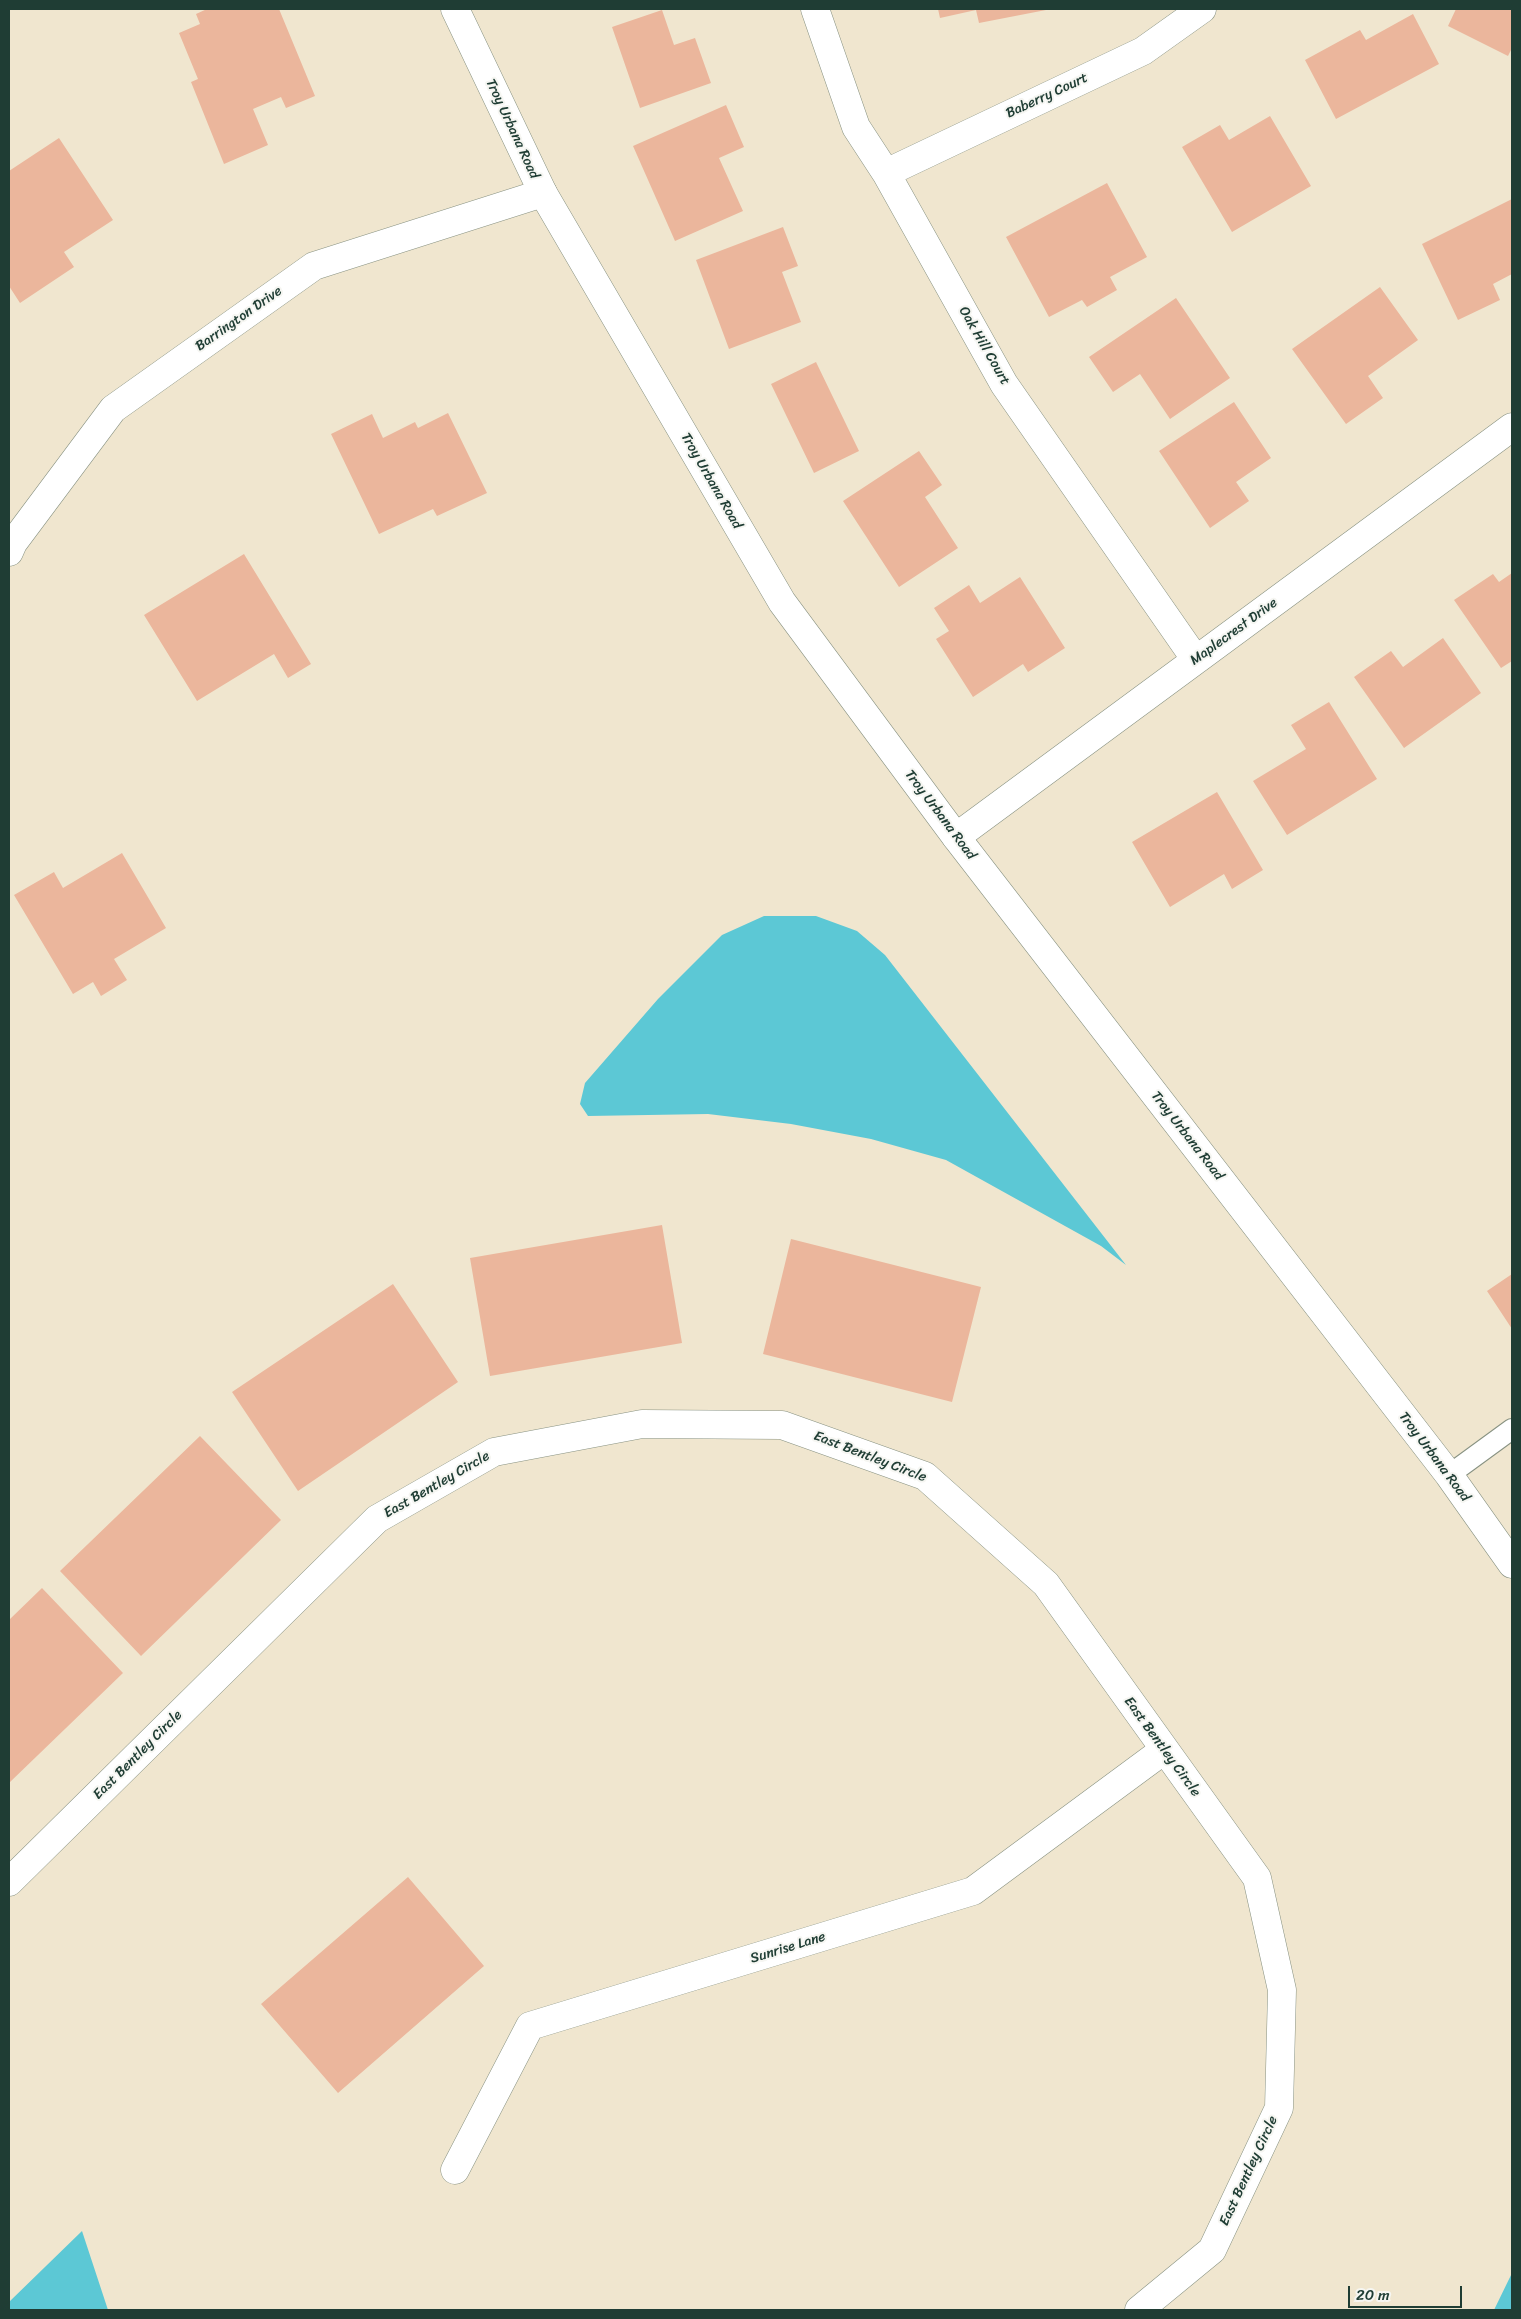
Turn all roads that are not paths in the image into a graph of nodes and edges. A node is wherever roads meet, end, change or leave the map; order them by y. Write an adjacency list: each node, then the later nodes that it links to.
1 (455, 9): 5 (street, Troy Urbana Road)
2 (815, 9): 4 (street, Oak Hill Court)
3 (1202, 9): 4 (street, Baberry Court)
4 (886, 173): 8 (street, Oak Hill Court)
5 (542, 193): 7 (street, Barrington Drive); 9 (street, Troy Urbana Road)
6 (1512, 427): 8 (street, Maplecrest Drive)
7 (9, 552)
8 (1196, 660): 9 (street, Maplecrest Drive)
9 (956, 837): 11 (street, Troy Urbana Road)
10 (1512, 1429): 11 (lane)
11 (1449, 1475): 12 (street, Troy Urbana Road)
12 (1512, 1564)
13 (1164, 1750): 14 (street, East Bentley Circle); 15 (street, Sunrise Lane); 16 (street, East Bentley Circle)
14 (9, 1882)
15 (455, 2170)
16 (1139, 2310)

